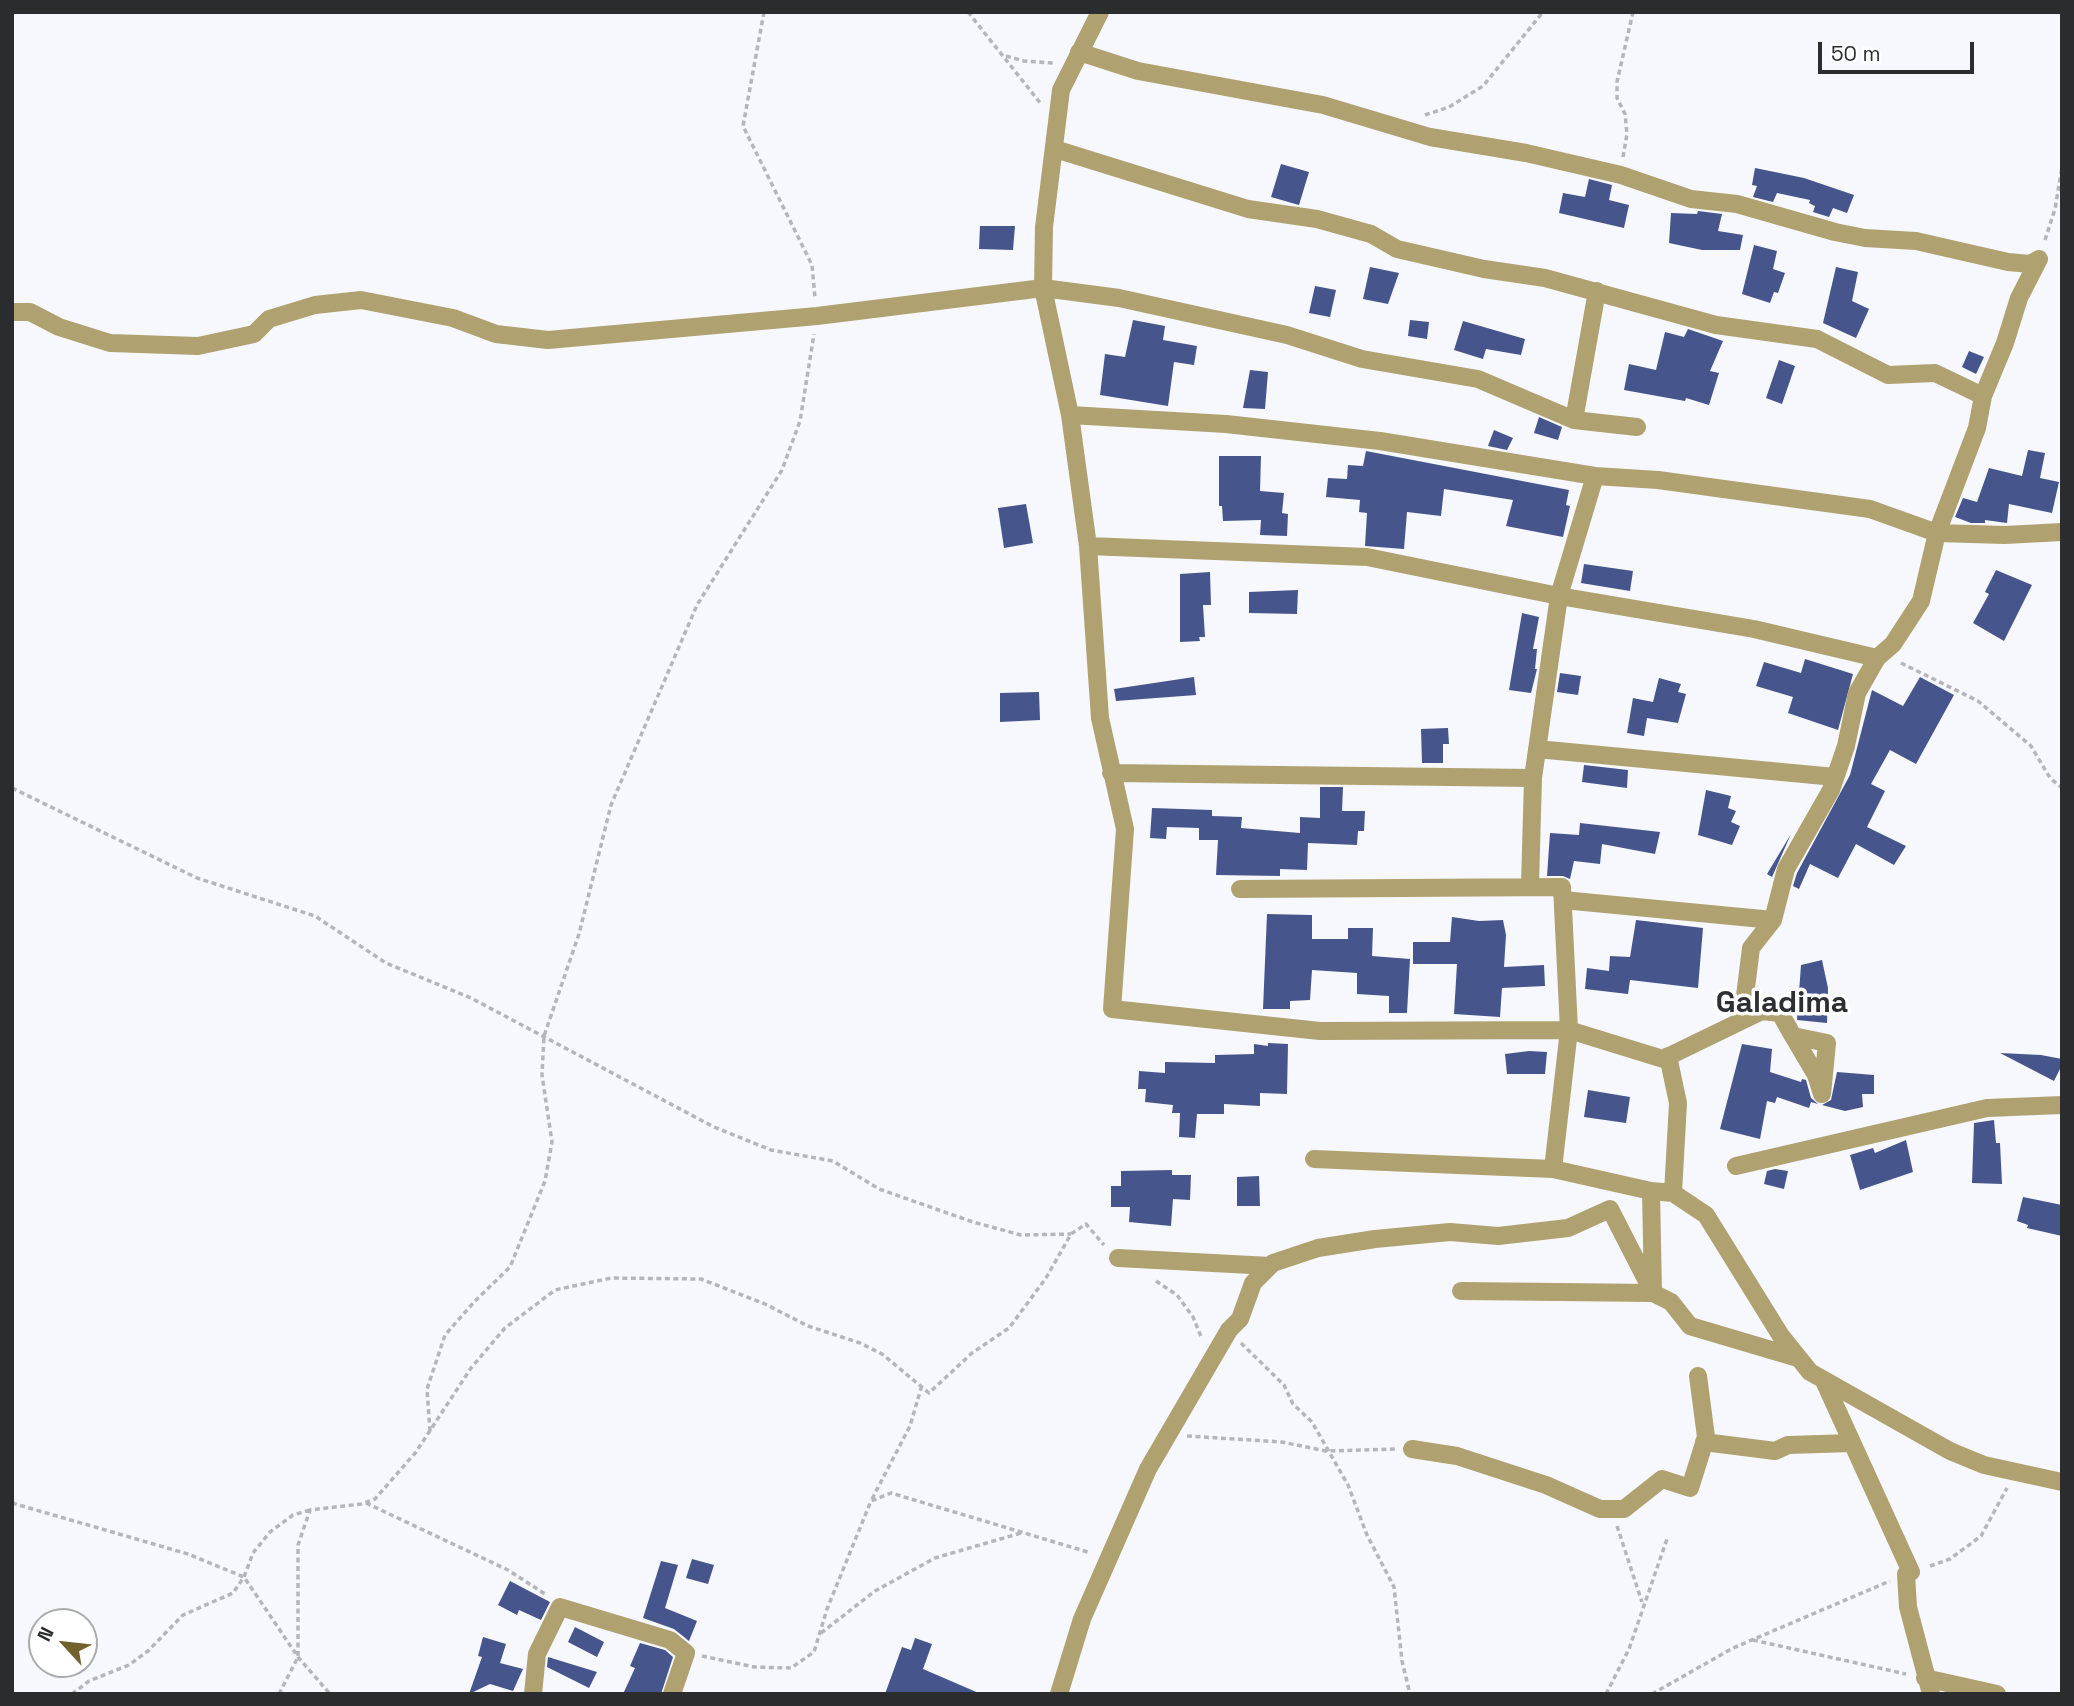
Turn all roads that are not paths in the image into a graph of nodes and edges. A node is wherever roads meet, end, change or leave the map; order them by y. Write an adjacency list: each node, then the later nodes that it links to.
1 (1100, 12): 2 (street)
2 (1079, 52): 3 (street); 7 (street)
3 (1055, 149): 4 (street); 5 (street)
4 (1043, 288): 6 (street); 8 (street); 9 (street)
5 (1597, 291): 7 (street); 9 (street)
6 (12, 312)
7 (1983, 396): 13 (street)
8 (1070, 415): 11 (street); 14 (street)
9 (1574, 420): 10 (street)
10 (1637, 427)
11 (1595, 477): 13 (street); 15 (street)
12 (2062, 532): 13 (street)
13 (1937, 533): 16 (street)
14 (1088, 546): 15 (street); 18 (street)
15 (1559, 596): 16 (street); 17 (street)
16 (1880, 657): 19 (street)
17 (1537, 750): 19 (street); 20 (street)
18 (1111, 773): 20 (street); 26 (street)
19 (1835, 777): 24 (street)
20 (1533, 778): 21 (street)
21 (1530, 885): 22 (street); 23 (street)
22 (1240, 888)
23 (1563, 900): 24 (street); 26 (street)
24 (1773, 920): 25 (street)
25 (1742, 1020): 27 (street); 28 (street)
26 (1569, 1030): 28 (street); 32 (street)
27 (1793, 1036)
28 (1668, 1056): 34 (street)
29 (2062, 1105): 31 (street)
30 (1314, 1159): 32 (street)
31 (1736, 1166)
32 (1553, 1170): 33 (street)
33 (1651, 1191): 34 (street); 38 (street)
34 (1673, 1193): 39 (street)
35 (1118, 1258): 36 (street)
36 (1270, 1266): 38 (street); 49 (street)
37 (1461, 1291): 38 (street)
38 (1653, 1293): 39 (street)
39 (1798, 1358): 41 (street)
40 (1698, 1376): 42 (street)
41 (1824, 1381): 43 (street); 45 (street)
42 (1704, 1442): 43 (street); 44 (street)
43 (1852, 1443): 46 (street)
44 (1412, 1449)
45 (2062, 1482)
46 (1928, 1686): 50 (street)
47 (533, 1694): 48 (street)
48 (672, 1694)
49 (1059, 1694)
50 (1997, 1694)

